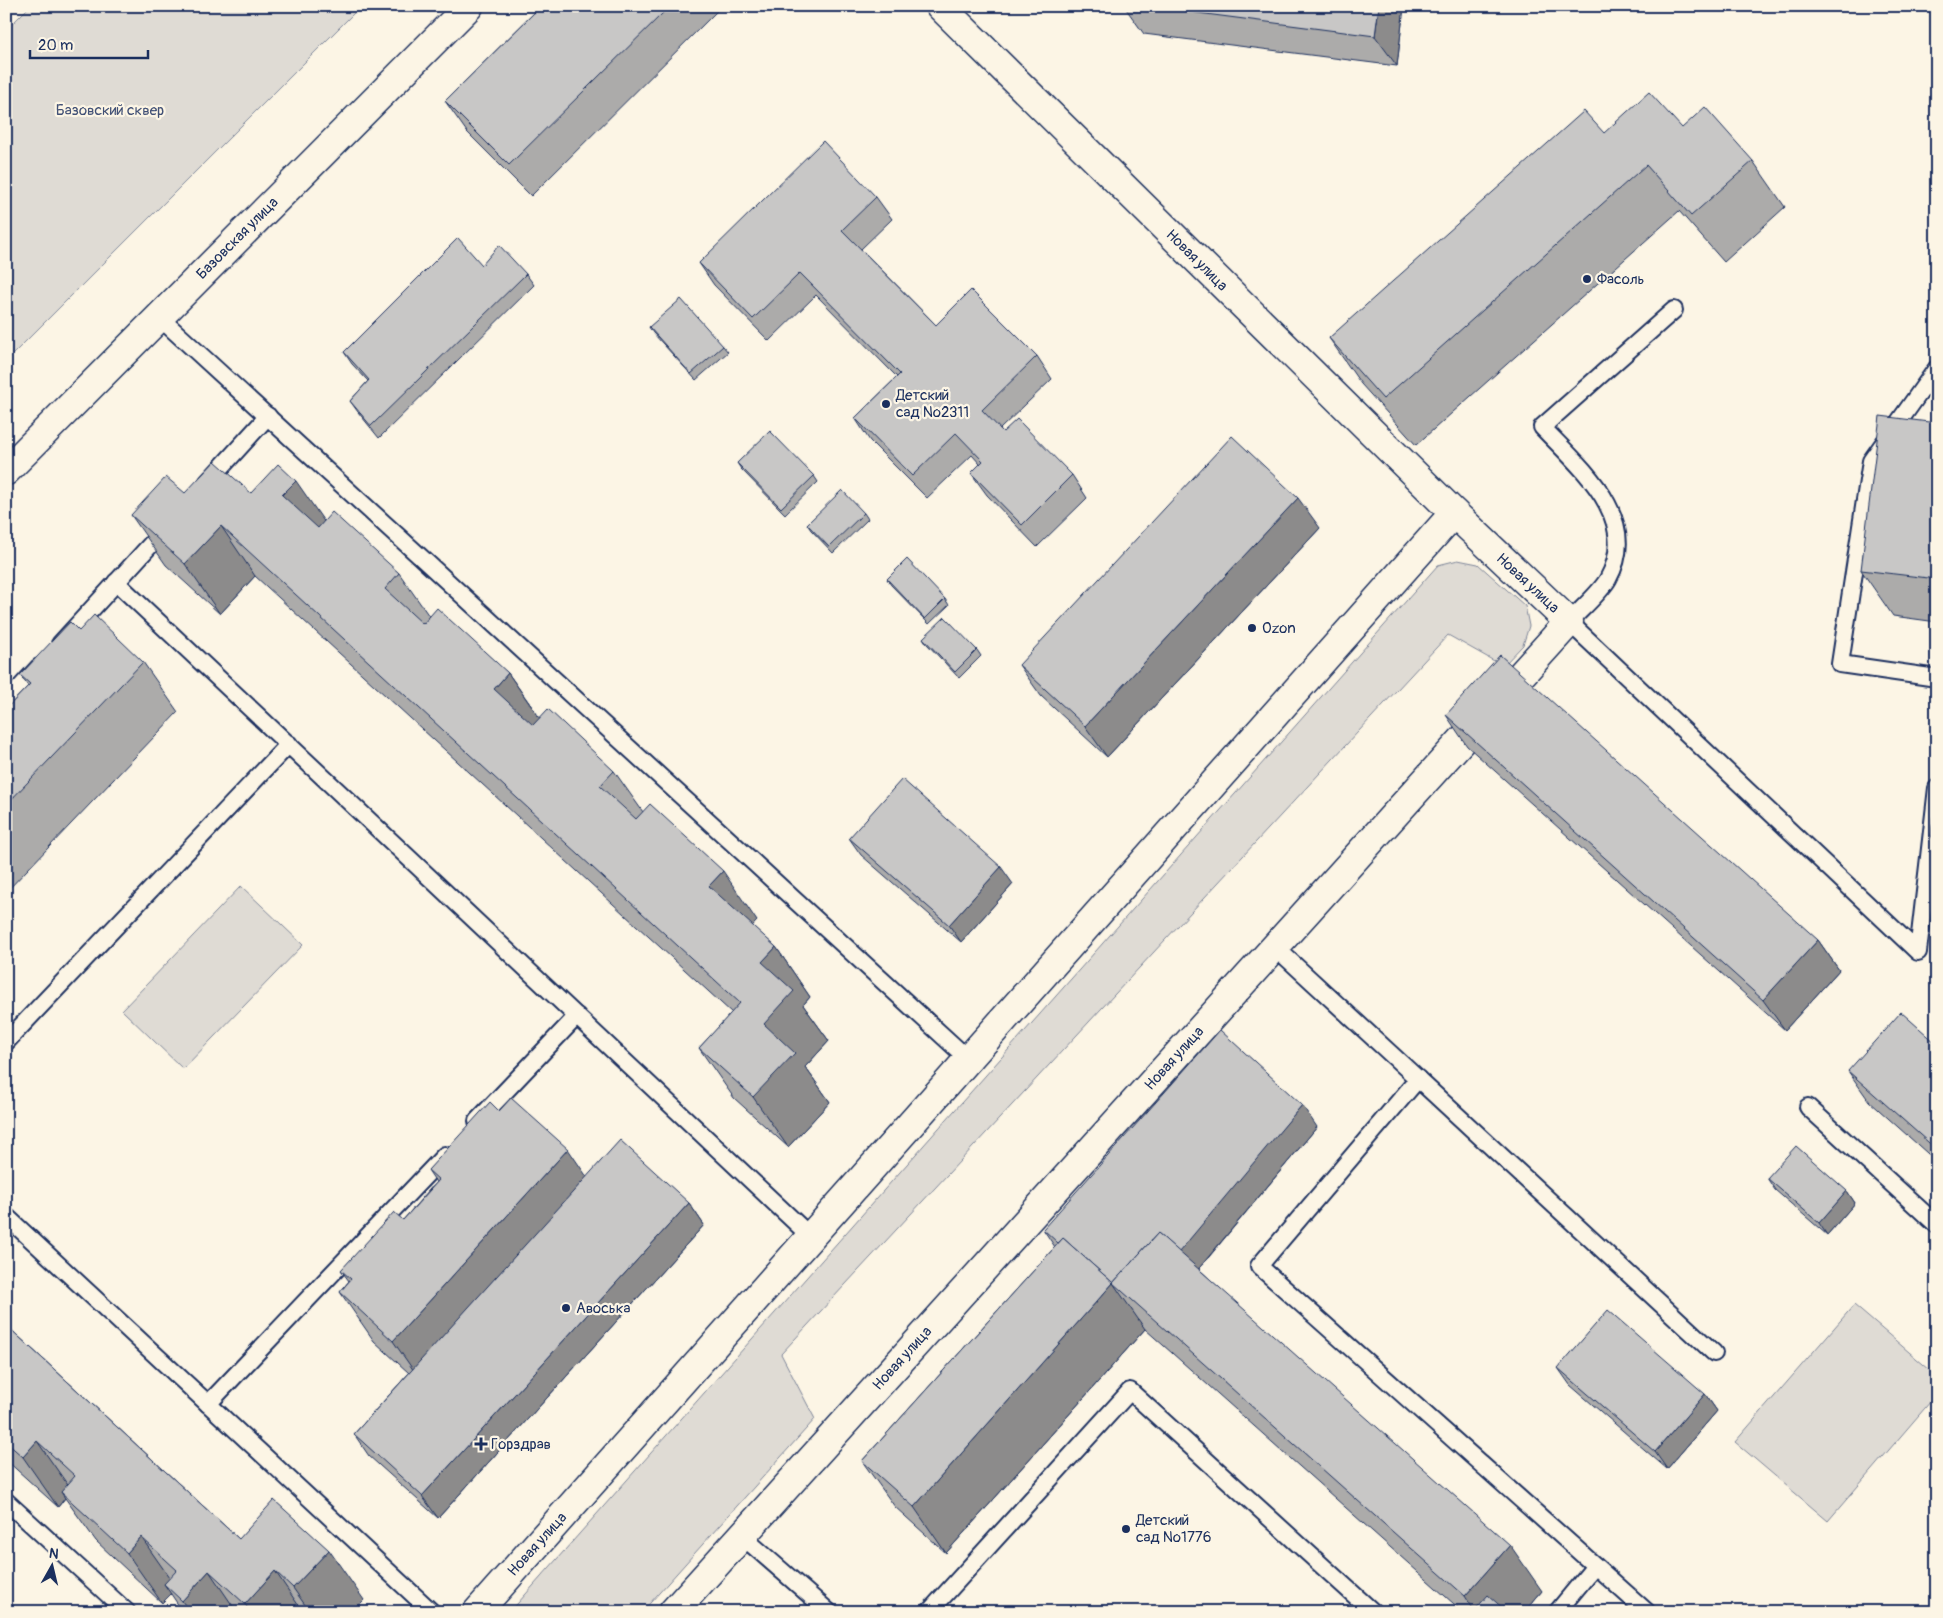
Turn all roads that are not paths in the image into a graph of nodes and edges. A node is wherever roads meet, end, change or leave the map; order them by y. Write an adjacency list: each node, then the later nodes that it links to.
1 (469, 6): 4 (street, Базовская улица)
2 (940, 6): 9 (street, Новая улица)
3 (1674, 310): 12 (lane)
4 (158, 317): 6 (lane); 7 (street, Базовская улица)
5 (1937, 368): 13 (lane)
6 (268, 416): 8 (lane); 20 (lane)
7 (6, 471)
8 (195, 495)
9 (1454, 513): 12 (street, Новая улица); 20 (street, Новая улица)
10 (176, 517): 11 (lane)
11 (116, 582): 14 (lane); 15 (lane)
12 (1569, 622): 16 (lane); 17 (street, Новая улица)
13 (1937, 678)
14 (6, 703)
15 (289, 744): 18 (lane); 19 (lane)
16 (1937, 788)
17 (1275, 947): 21 (lane); 31 (street, Новая улица)
18 (577, 1016): 23 (lane); 27 (lane)
19 (6, 1042)
20 (968, 1059): 27 (street, Новая улица)
21 (1418, 1079): 28 (lane); 32 (lane)
22 (1808, 1107): 26 (lane)
23 (468, 1131)
24 (454, 1145): 29 (lane)
25 (6, 1216): 29 (lane)
26 (1937, 1225)
27 (811, 1237): 35 (street, Новая улица)
28 (1714, 1353)
29 (208, 1404): 34 (lane)
30 (6, 1501): 33 (lane)
31 (742, 1536): 36 (street, Новая улица); 37 (lane)
32 (1596, 1566): 40 (lane); 41 (lane)
33 (127, 1612)
34 (432, 1612)
35 (477, 1612)
36 (673, 1612)
37 (829, 1612)
38 (929, 1612): 39 (lane)
39 (1373, 1612)
40 (1557, 1612)
41 (1647, 1612)

